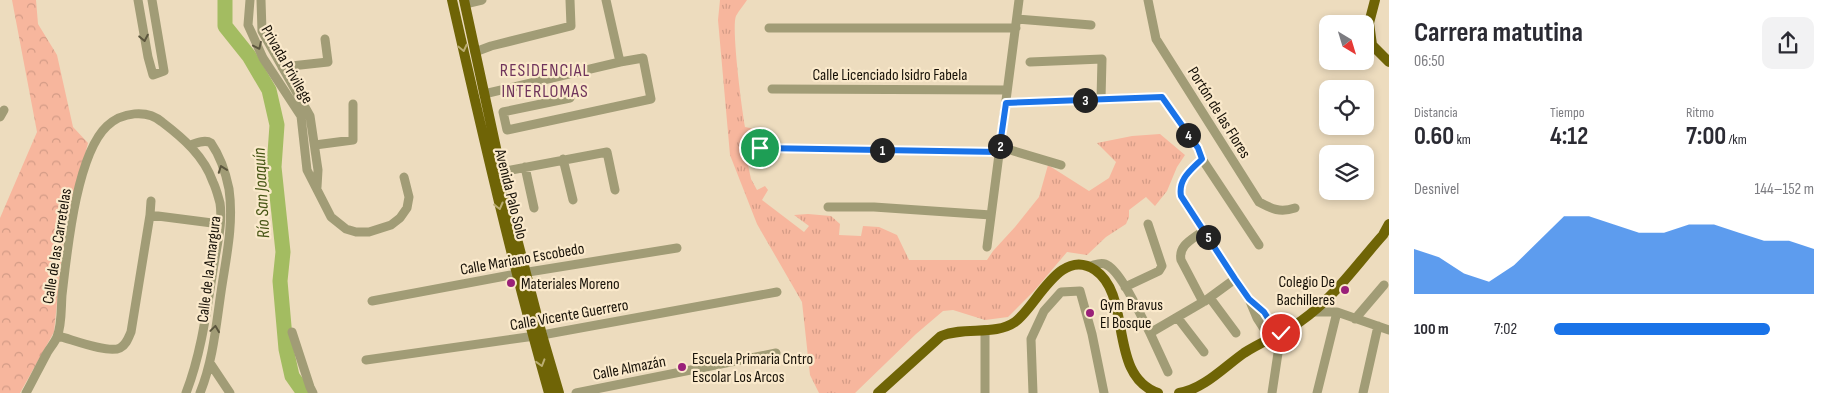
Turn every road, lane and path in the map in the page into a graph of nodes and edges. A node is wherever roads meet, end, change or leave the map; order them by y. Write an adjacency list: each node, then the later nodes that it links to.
1 (138, 0): 2 (street, one-way to 2)
2 (152, 0)
3 (250, 0): 13 (street, Privada Privilege)
4 (261, 0): 14 (street, Privada Privilege)
5 (452, 0): 42 (main road, Avenida Palo Solo, one-way to 42)
6 (482, 0): 12 (street)
7 (570, 0): 19 (street)
8 (606, 0): 20 (street)
9 (1019, 0): 15 (street)
10 (1148, 0): 50 (street, Portón de las Flores)
11 (1376, 0): 22 (main road)
12 (464, 2): 19 (main road, Avenida Palo Solo)
13 (248, 14): 14 (street, Privada Privilege); 44 (street, Privada Privilege, one-way to 44)
14 (261, 15): 23 (street, Privada Privilege)
15 (1016, 23): 16 (street); 17 (street); 25 (street)
16 (1091, 25)
17 (770, 28)
18 (325, 39): 23 (street)
19 (475, 52): 26 (main road, Avenida Palo Solo)
20 (620, 62): 26 (street); 32 (street)
21 (1030, 62): 28 (street)
22 (1389, 62)
23 (282, 67): 34 (street, Privada Privilege)
24 (772, 89): 25 (street, Calle Licenciado Isidro Fabela)
25 (1007, 90): 29 (street)
26 (484, 94): 33 (main road, Avenida Palo Solo)
27 (570, 98): 32 (street)
28 (1101, 100): 29 (street); 39 (street)
29 (1006, 103): 37 (street)
30 (353, 104): 34 (street)
31 (158, 118): 35 (street, Calle de la Amargura); 79 (street, Calle de las Carretelas)
32 (505, 123): 33 (street)
33 (491, 127): 42 (main road, Avenida Palo Solo)
34 (315, 145): 44 (street, Privada Privilege)
35 (190, 146): 53 (street, Calle de la Amargura); 84 (street, Calle de la Amargura, one-way to 35)
36 (760, 148): 37 (street)
37 (999, 149): 40 (street); 52 (street)
38 (564, 159): 41 (street); 45 (street); 47 (street)
39 (1202, 159): 56 (street); 57 (street)
40 (1061, 165)
41 (525, 166): 42 (street); 49 (street)
42 (496, 173): 61 (main road, Avenida Palo Solo)
43 (404, 177): 44 (street, Privada Privilege)
44 (316, 187)
45 (615, 190)
46 (151, 200): 51 (street)
47 (572, 200)
48 (828, 207): 52 (street)
49 (534, 208)
50 (1295, 208)
51 (150, 215): 53 (street); 79 (street)
52 (991, 215): 58 (street)
53 (220, 224): 87 (street, Calle de la Amargura)
54 (1148, 224): 64 (street)
55 (1389, 224): 68 (main road)
56 (1203, 231): 62 (street); 66 (street)
57 (1259, 245)
58 (987, 247)
59 (677, 248): 61 (street, Calle Mariano Escobedo)
60 (1090, 266): 64 (street); 73 (main road); 98 (main road)
61 (520, 273): 67 (street, Calle Mariano Escobedo); 80 (main road, Avenida Palo Solo)
62 (1235, 279): 66 (street); 78 (street)
63 (1384, 285): 71 (street)
64 (1125, 287): 77 (street)
65 (777, 292): 80 (street, Calle Vicente Guerrero)
66 (1206, 300): 70 (street); 76 (street)
67 (372, 301)
68 (1312, 312): 69 (street); 78 (main road)
69 (1337, 312): 71 (street); 101 (street)
70 (1177, 317): 77 (street); 81 (street)
71 (1355, 319): 72 (street)
72 (1378, 326): 74 (street); 102 (street)
73 (985, 330): 94 (main road); 95 (street)
74 (1389, 330)
75 (292, 332): 90 (street)
76 (1236, 333)
77 (1150, 334): 85 (street)
78 (1276, 335): 99 (main road); 100 (street)
79 (58, 336): 86 (street, Calle de las Carretelas)
80 (537, 336): 83 (street, Calle Vicente Guerrero); 91 (main road, Avenida Palo Solo, one-way to 91); 92 (main road, Avenida Palo Solo)
81 (1204, 352)
82 (776, 353): 93 (street, Calle Almazán)
83 (366, 360)
84 (210, 363): 88 (street, Calle de la Amargura); 89 (street)
85 (1168, 372)
86 (26, 393)
87 (186, 393)
88 (200, 393)
89 (230, 393)
90 (314, 393)
91 (549, 393)
92 (559, 393)
93 (576, 393)
94 (878, 393)
95 (985, 393)
96 (1033, 393): 97 (street)
97 (1104, 393)
98 (1158, 393)
99 (1179, 393)
100 (1272, 393)
101 (1318, 393)
102 (1363, 393)

